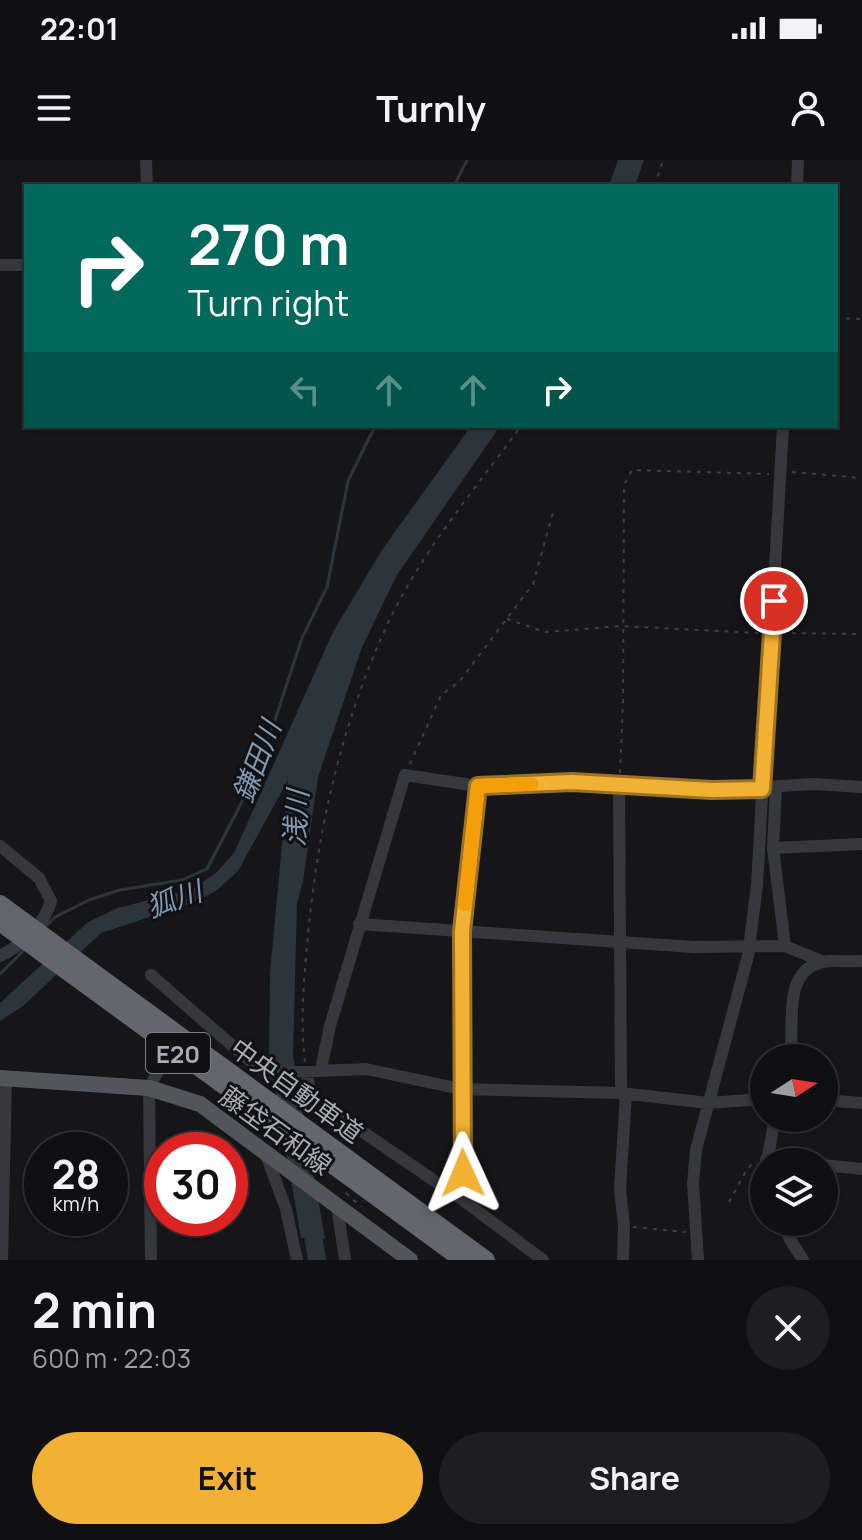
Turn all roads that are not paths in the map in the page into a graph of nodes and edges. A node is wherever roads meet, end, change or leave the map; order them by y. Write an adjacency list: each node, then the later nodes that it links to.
1 (146, 160): 3 (street)
2 (798, 160): 4 (street)
3 (147, 184)
4 (797, 184)
5 (0, 265): 6 (street)
6 (24, 265)
7 (783, 428): 11 (street)
8 (619, 784): 9 (street); 11 (street); 20 (street)
9 (478, 786): 17 (street); 19 (street)
10 (862, 787): 11 (street)
11 (769, 788): 14 (street); 21 (street)
12 (862, 844): 14 (street)
13 (0, 846): 23 (street)
14 (773, 848): 22 (street)
15 (0, 904): 18 (highway, 中央自動車道 / E20)
16 (0, 922): 18 (highway, 中央自動車道 / E20)
17 (359, 924): 19 (street); 32 (street)
18 (21, 928): 27 (highway, 中央自動車道 / E20)
19 (462, 931): 20 (street); 36 (street)
20 (620, 941): 21 (street); 37 (street)
21 (750, 945): 22 (street); 40 (street)
22 (785, 946): 25 (street)
23 (0, 956)
24 (862, 961): 25 (street)
25 (824, 962): 30 (street)
26 (151, 975): 28 (street)
27 (88, 979): 43 (highway, 中央自動車道 / E20); 43 (highway, 中央自動車道 / E20)
28 (199, 1018): 29 (street); 33 (street)
29 (189, 1029)
30 (791, 1044)
31 (163, 1062): 35 (street)
32 (321, 1069): 33 (street); 36 (street)
33 (303, 1072): 46 (street)
34 (3, 1078): 35 (main road, 藤垈石和線); 49 (street)
35 (149, 1088): 42 (main road, 藤垈石和線); 50 (street)
36 (461, 1089): 37 (street); 46 (street)
37 (623, 1093): 40 (street); 57 (street)
38 (750, 1100): 40 (street)
39 (838, 1101): 41 (street)
40 (708, 1103): 58 (street)
41 (862, 1103)
42 (264, 1150): 47 (main road, 藤垈石和線); 51 (street)
43 (342, 1163): 54 (highway, 中央自動車道 / E20); 55 (highway, 中央自動車道 / E20)
44 (838, 1166): 45 (street)
45 (862, 1169)
46 (464, 1201): 56 (street)
47 (337, 1206): 52 (street); 53 (main road, 藤垈石和線)
48 (789, 1236): 59 (street)
49 (2, 1260)
50 (151, 1260)
51 (297, 1260)
52 (345, 1260)
53 (410, 1260)
54 (463, 1260)
55 (486, 1260)
56 (543, 1260)
57 (623, 1260)
58 (698, 1260)
59 (803, 1260)

